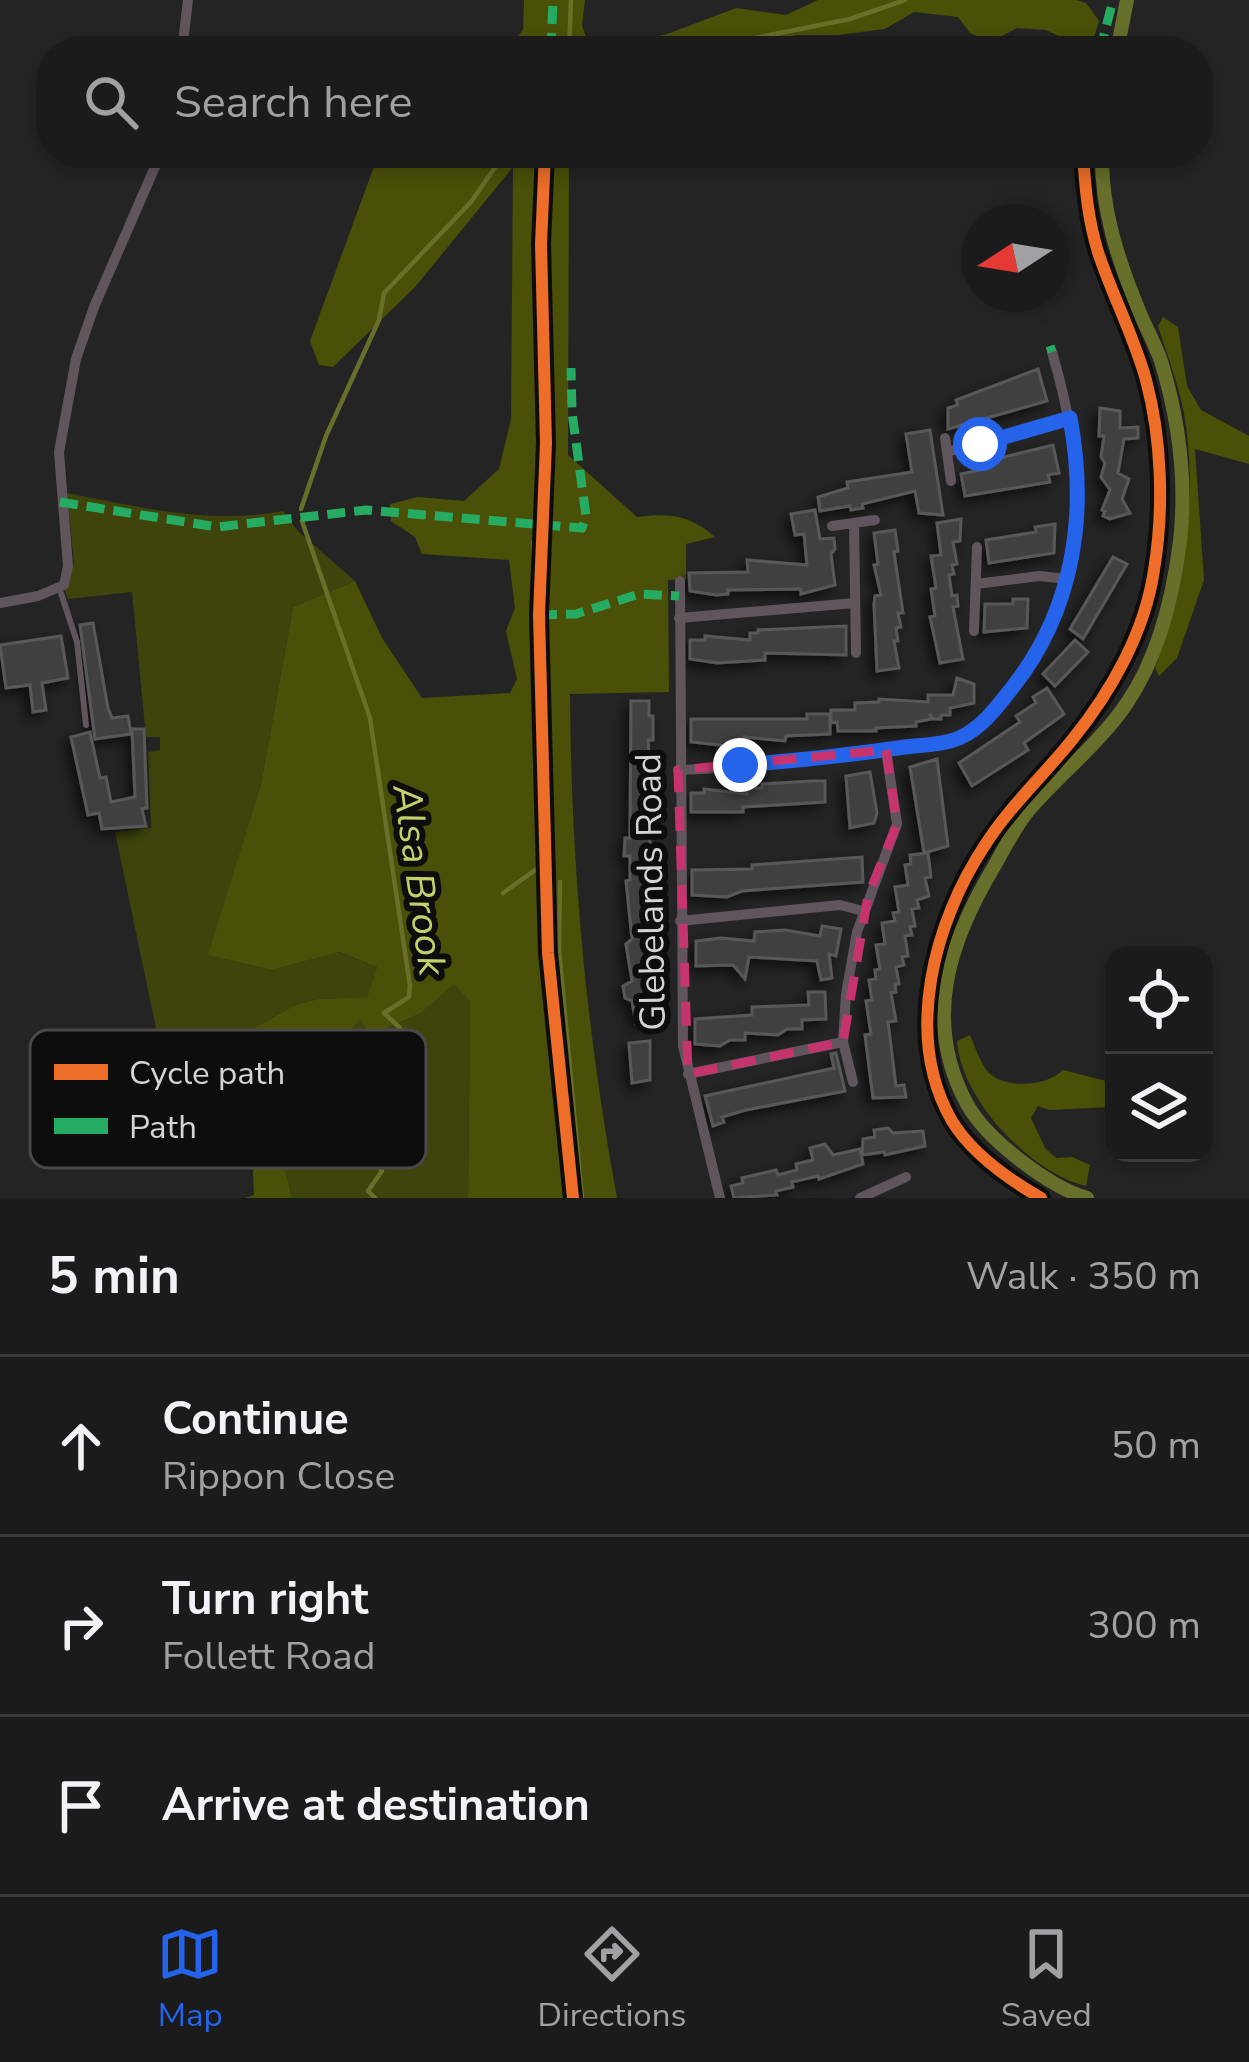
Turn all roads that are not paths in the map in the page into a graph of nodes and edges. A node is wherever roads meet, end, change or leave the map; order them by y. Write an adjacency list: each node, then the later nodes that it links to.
1 (188, 0): 2 (street)
2 (184, 36)
3 (156, 168): 16 (street)
4 (1052, 352): 5 (street)
5 (1070, 418): 7 (street); 13 (street)
6 (945, 438): 7 (street)
7 (947, 452): 8 (street)
8 (951, 481)
9 (875, 520): 10 (street)
10 (854, 523): 11 (street); 18 (street)
11 (832, 526)
12 (977, 547): 15 (street)
13 (1067, 579): 15 (street); 23 (street)
14 (680, 581): 19 (street, Glebelands Road)
15 (976, 584): 20 (street)
16 (60, 590): 17 (street); 22 (lane)
17 (0, 603)
18 (854, 603): 19 (street); 21 (street)
19 (679, 618): 24 (street, Glebelands Road)
20 (974, 632)
21 (856, 653)
22 (86, 725)
23 (886, 750): 24 (street); 25 (street)
24 (678, 770): 26 (street, Glebelands Road)
25 (863, 910): 26 (street); 27 (street)
26 (680, 921): 28 (street, Glebelands Road)
27 (843, 1042): 28 (street); 29 (street)
28 (688, 1074): 31 (street, Glebelands Road)
29 (853, 1082)
30 (907, 1177): 32 (street)
31 (720, 1198)
32 (860, 1198)

